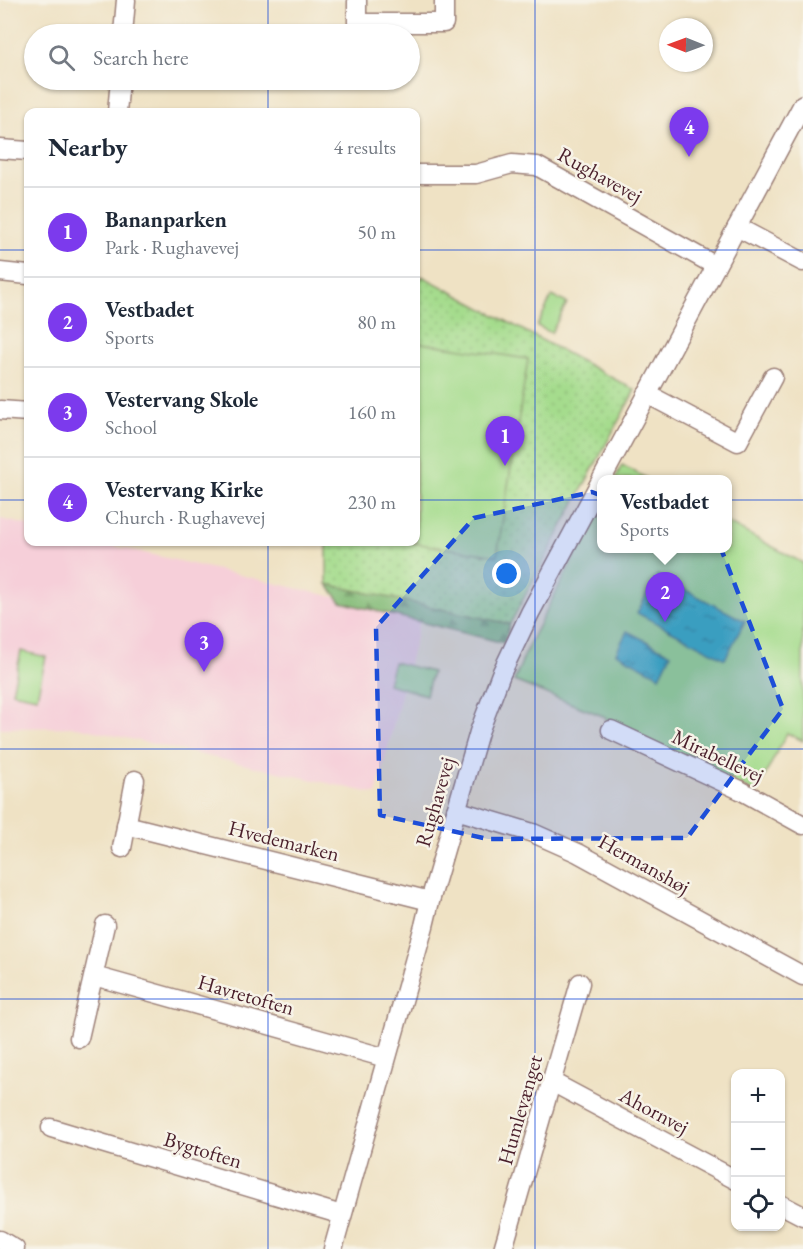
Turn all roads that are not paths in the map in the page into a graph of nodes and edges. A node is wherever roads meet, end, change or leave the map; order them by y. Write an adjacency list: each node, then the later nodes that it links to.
1 (126, 0): 4 (street)
2 (357, 0): 3 (street)
3 (444, 0)
4 (124, 24)
5 (119, 90): 7 (street)
6 (803, 104): 11 (street, Rughavevej)
7 (117, 108)
8 (0, 149): 9 (street)
9 (24, 151)
10 (420, 174): 13 (street, Rughavevej)
11 (737, 227): 12 (street); 13 (street, Rughavevej)
12 (803, 262)
13 (716, 266): 17 (street, Rughavevej)
14 (0, 272): 15 (street)
15 (24, 275)
16 (772, 376): 17 (street)
17 (646, 394): 20 (street, Rughavevej)
18 (0, 410): 19 (street)
19 (24, 412)
20 (603, 475)
21 (597, 487): 24 (street, Rughavevej)
22 (611, 730): 26 (street, Mirabellevej)
23 (135, 780): 25 (street)
24 (456, 810): 28 (street, Rughavevej); 31 (street, Hermanshøj)
25 (126, 825): 27 (street); 28 (street, Hvedemarken)
26 (803, 825)
27 (122, 848)
28 (430, 901): 34 (street, Rughavevej)
29 (105, 926): 30 (street)
30 (94, 976): 33 (street); 34 (street, Havretoften)
31 (803, 976)
32 (580, 983): 35 (street, Humlevænget)
33 (80, 1038)
34 (386, 1058): 39 (street, Rughavevej)
35 (552, 1082): 37 (street, Ahornvej); 44 (street, Humlevænget)
36 (51, 1128): 39 (street, Bygtoften)
37 (731, 1178)
38 (785, 1207): 40 (street)
39 (342, 1215): 43 (street, Rughavevej)
40 (803, 1216)
41 (0, 1240): 42 (street)
42 (15, 1249)
43 (333, 1249)
44 (503, 1249)

